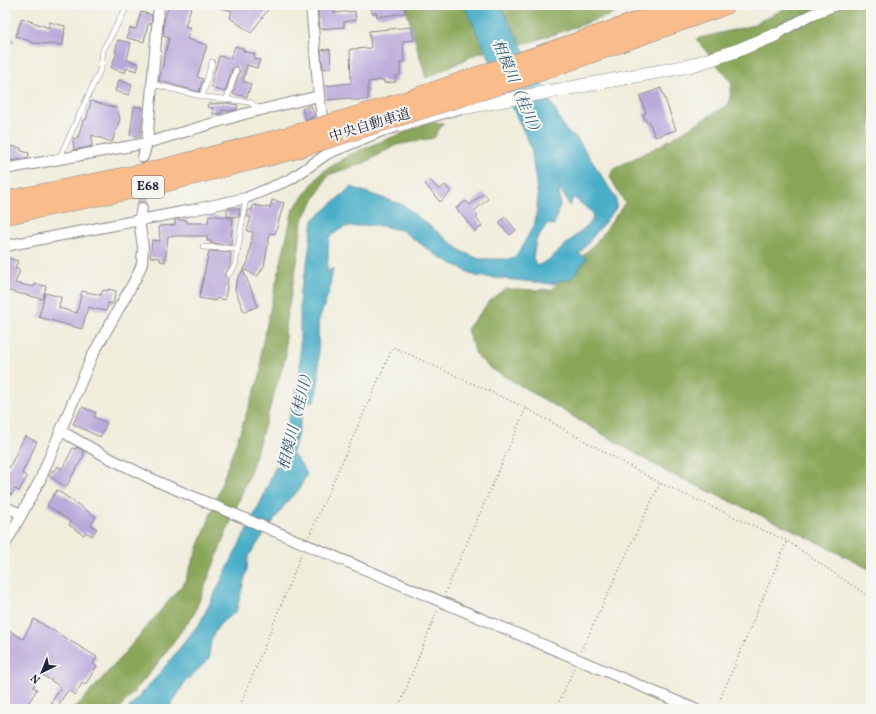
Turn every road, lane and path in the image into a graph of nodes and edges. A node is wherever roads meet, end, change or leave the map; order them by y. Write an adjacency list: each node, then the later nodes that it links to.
1 (128, 5): 20 (lane)
2 (160, 5): 10 (street)
3 (311, 5): 11 (street)
4 (725, 5): 6 (highway, 中央自動車道 / E68)
5 (836, 5): 7 (street)
6 (681, 11): 17 (highway, 中央自動車道 / E68, bridge)
7 (775, 35): 14 (street)
8 (212, 62): 12 (lane)
9 (236, 70): 13 (lane)
10 (152, 84): 12 (lane); 16 (street)
11 (318, 96): 15 (street); 18 (street)
12 (202, 97): 13 (lane)
13 (227, 99): 15 (lane)
14 (462, 108): 18 (street)
15 (260, 110): 16 (street)
16 (147, 143): 19 (street); 20 (street)
17 (287, 144): 23 (highway, 中央自動車道 / E68); 25 (highway, 中央自動車道 / E68)
18 (327, 154): 22 (street)
19 (143, 157)
20 (59, 159): 21 (street)
21 (5, 168)
22 (246, 198): 26 (street); 29 (lane)
23 (5, 201)
24 (142, 208): 26 (street)
25 (5, 215)
26 (139, 220): 27 (street); 32 (street)
27 (5, 246)
28 (203, 247): 29 (lane)
29 (238, 249): 30 (lane)
30 (228, 274)
31 (526, 408): 33 (path); 38 (path); 40 (path)
32 (61, 431): 35 (street); 38 (street)
33 (660, 483): 36 (path); 41 (path)
34 (5, 507): 35 (street)
35 (22, 514): 37 (street)
36 (787, 542): 39 (path); 46 (path)
37 (5, 545)
38 (305, 545): 40 (street); 42 (path)
39 (871, 598)
40 (441, 602): 41 (street); 43 (path)
41 (578, 660): 44 (path); 45 (street)
42 (239, 709)
43 (398, 709)
44 (556, 709)
45 (696, 709)
46 (716, 709)

